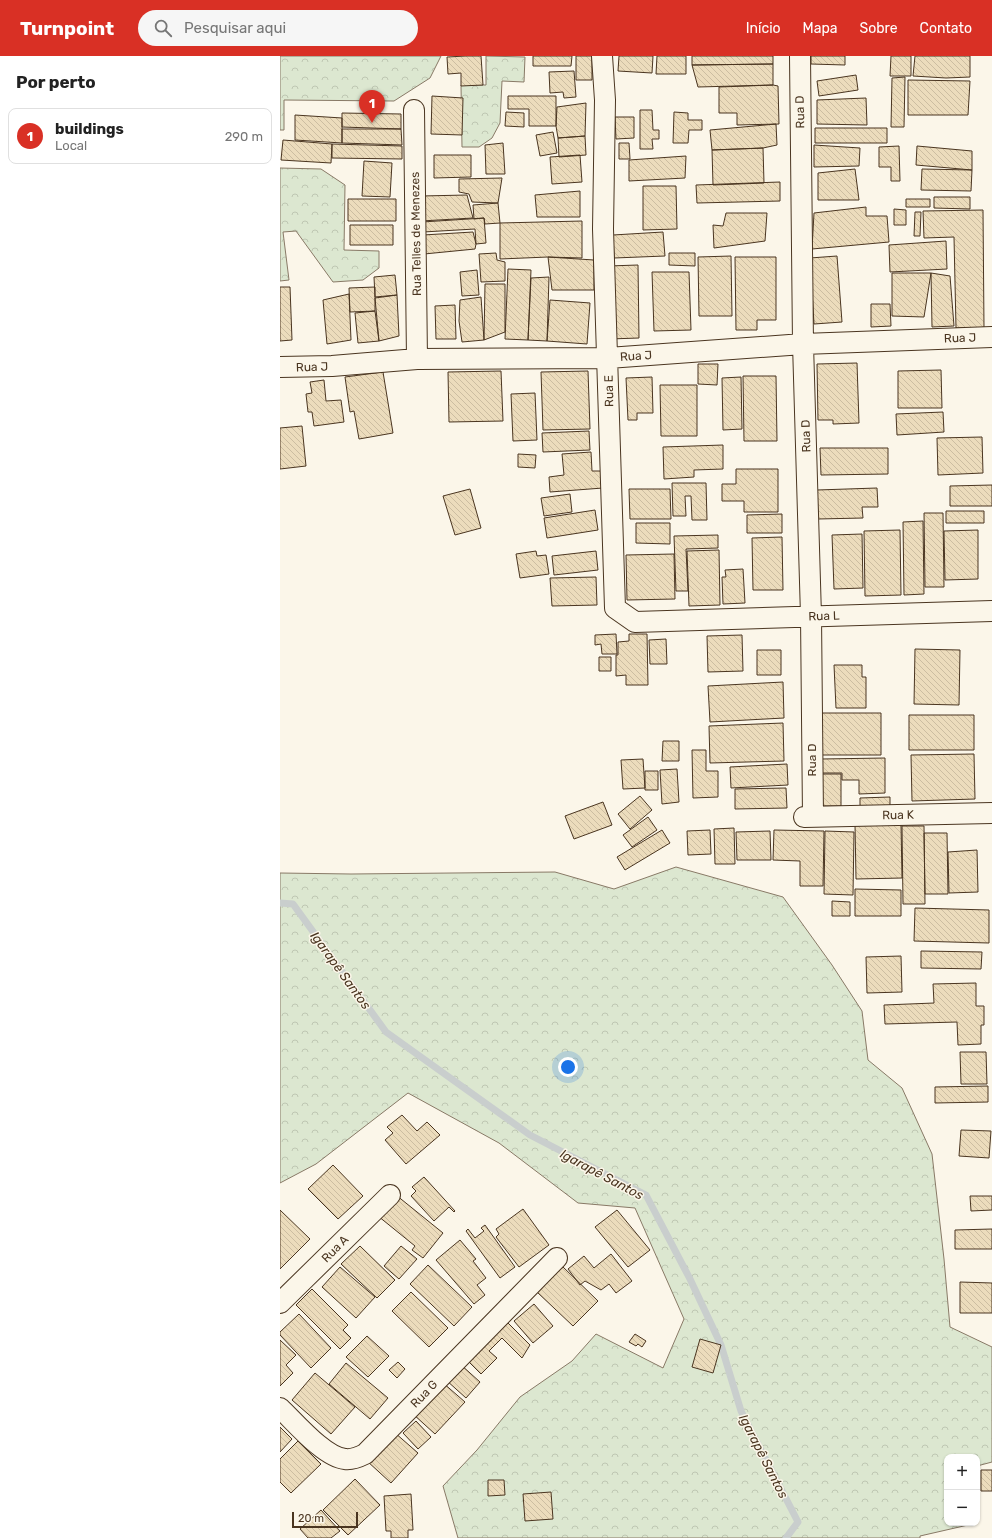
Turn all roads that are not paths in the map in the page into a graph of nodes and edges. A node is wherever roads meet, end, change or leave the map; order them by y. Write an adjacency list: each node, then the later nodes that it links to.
1 (602, 56): 6 (street, Rua E)
2 (800, 56): 5 (street, Rua D)
3 (414, 110): 7 (street, Rua Telles de Menezes)
4 (992, 337): 5 (street, Rua J)
5 (803, 344): 6 (street, Rua J); 10 (street, Rua D)
6 (608, 358): 7 (street, Rua J); 11 (street, Rua E)
7 (417, 359): 8 (street, Rua J)
8 (280, 367)
9 (992, 611): 10 (street, Rua L)
10 (811, 616): 11 (street, Rua L); 13 (street, Rua D)
11 (657, 622)
12 (992, 813): 13 (street, Rua K)
13 (808, 817)
14 (390, 1195): 16 (street, Rua A)
15 (557, 1258): 17 (street, Rua G)
16 (280, 1303)
17 (280, 1408)

